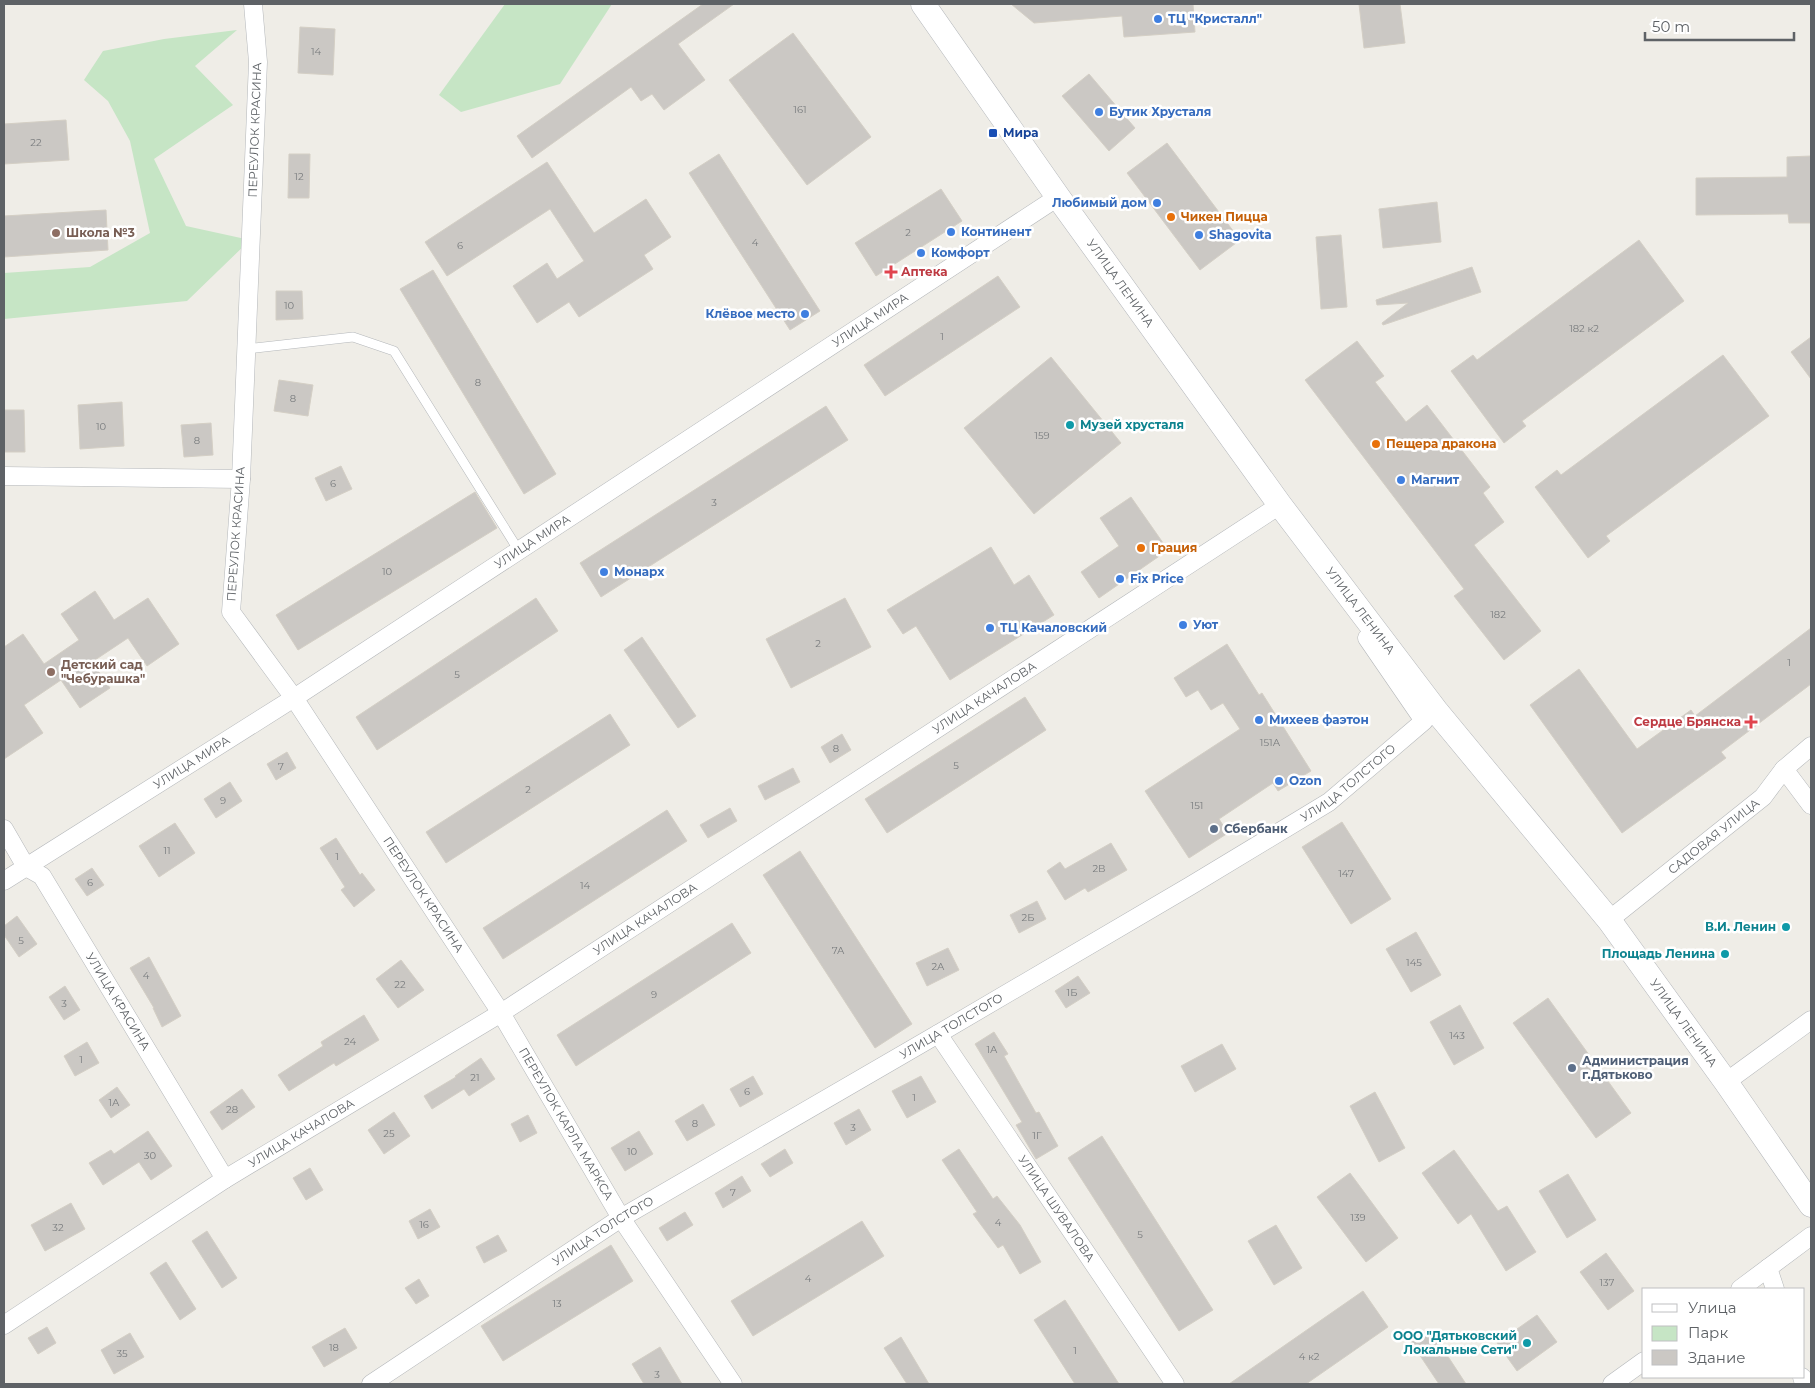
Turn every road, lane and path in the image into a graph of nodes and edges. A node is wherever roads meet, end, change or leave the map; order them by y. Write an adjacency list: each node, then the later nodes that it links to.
1 (253, 4): 4 (street, ПЕРЕУЛОК КРАСИНА)
2 (923, 4): 3 (main road, УЛИЦА ЛЕНИНА)
3 (1058, 197): 7 (main road, УЛИЦА ЛЕНИНА); 8 (street, УЛИЦА МИРА)
4 (246, 349): 6 (street, ПЕРЕУЛОК КРАСИНА); 8 (lane)
5 (4, 476): 6 (street)
6 (241, 478): 10 (street, ПЕРЕУЛОК КРАСИНА)
7 (1280, 505): 9 (main road, УЛИЦА ЛЕНИНА); 18 (street, УЛИЦА КАЧАЛОВА)
8 (519, 551): 10 (street, УЛИЦА МИРА)
9 (1372, 627): 17 (main road, УЛИЦА ЛЕНИНА); 20 (street, УЛИЦА ТОЛСТОГО)
10 (294, 698): 15 (street, УЛИЦА МИРА); 18 (street, ПЕРЕУЛОК КРАСИНА)
11 (1811, 746): 12 (street, САДОВАЯ УЛИЦА)
12 (1784, 769): 13 (street); 17 (street, САДОВАЯ УЛИЦА)
13 (1811, 805)
14 (4, 829): 15 (street, УЛИЦА КРАСИНА)
15 (26, 867): 16 (street, УЛИЦА МИРА); 22 (street, УЛИЦА КРАСИНА)
16 (4, 881)
17 (1609, 920): 21 (main road, УЛИЦА ЛЕНИНА)
18 (501, 1013): 22 (street, УЛИЦА КАЧАЛОВА); 24 (street, ПЕРЕУЛОК КАРЛА МАРКСА)
19 (1811, 1020): 21 (street)
20 (938, 1034): 24 (street, УЛИЦА ТОЛСТОГО); 33 (street, УЛИЦА ШУВАЛОВА)
21 (1726, 1082): 23 (main road, УЛИЦА ЛЕНИНА)
22 (225, 1179): 29 (street, УЛИЦА КАЧАЛОВА)
23 (1811, 1205)
24 (620, 1218): 31 (street, УЛИЦА ТОЛСТОГО); 32 (street, ПЕРЕУЛОК КАРЛА МАРКСА)
25 (1811, 1236): 26 (street)
26 (1768, 1268): 27 (street); 28 (street)
27 (1741, 1288)
28 (1775, 1288)
29 (4, 1325)
30 (1642, 1362): 34 (street)
31 (371, 1384)
32 (733, 1384)
33 (1175, 1384)
34 (1612, 1384)

